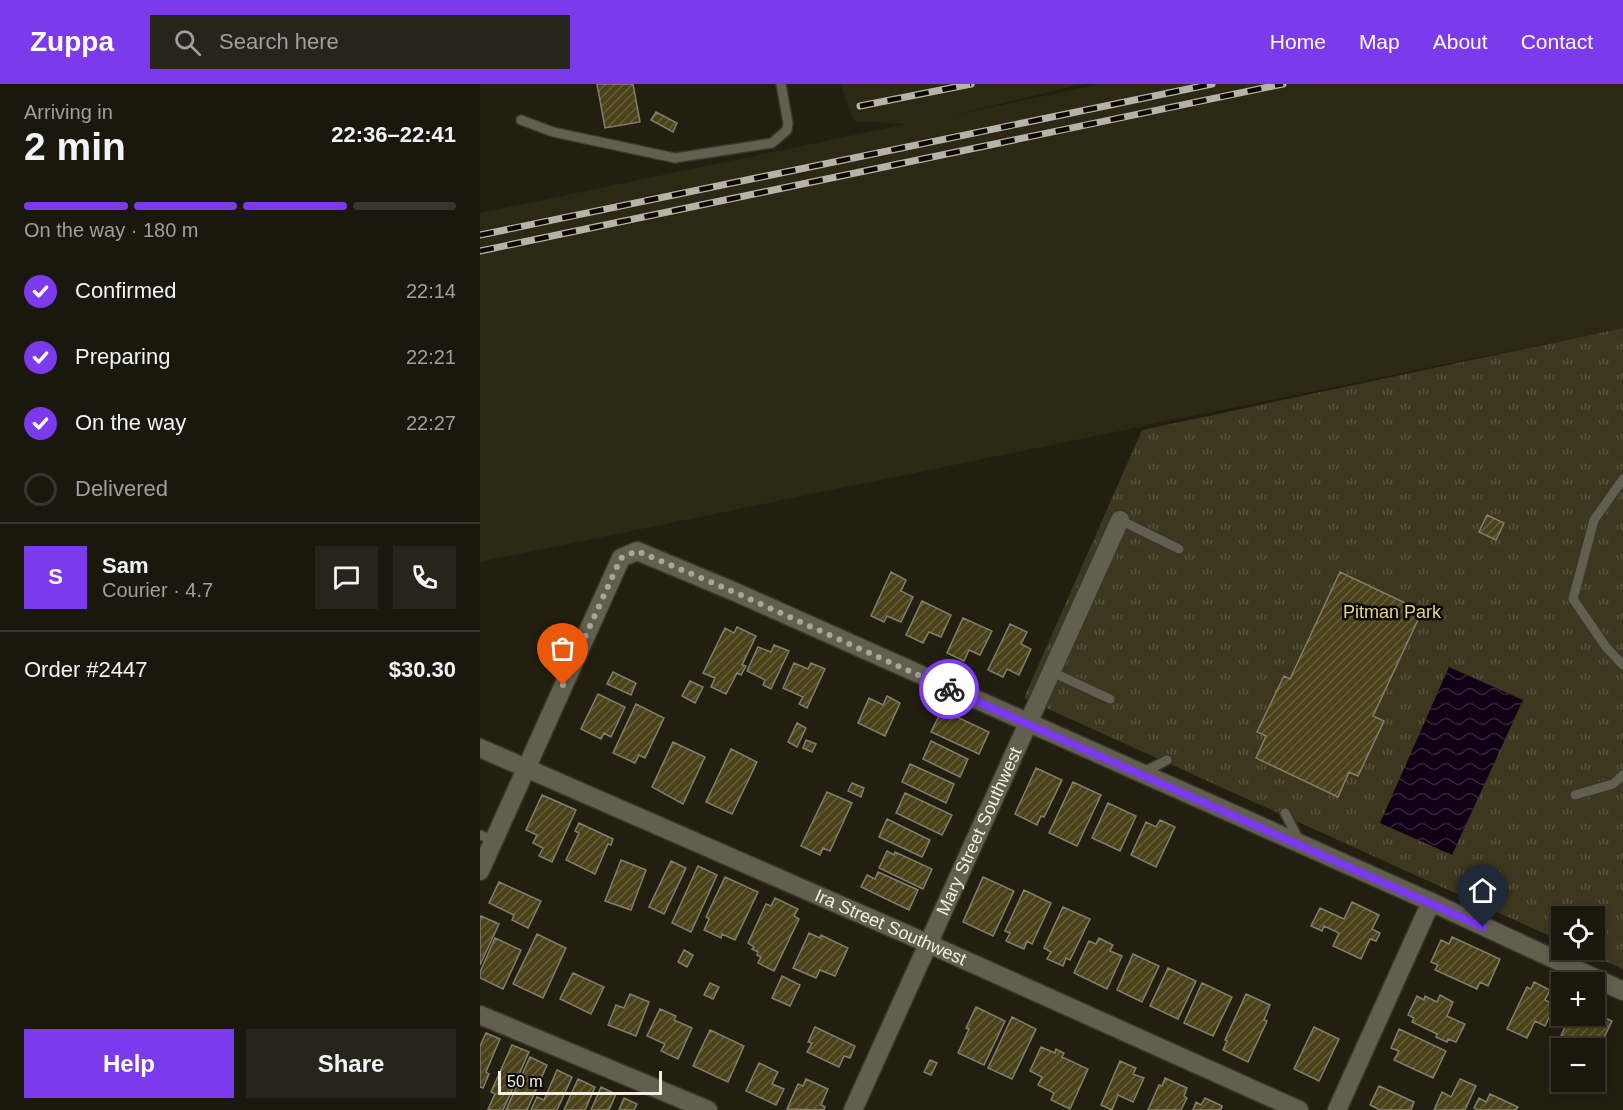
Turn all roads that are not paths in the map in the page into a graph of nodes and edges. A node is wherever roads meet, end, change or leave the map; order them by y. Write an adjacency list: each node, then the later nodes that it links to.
1 (781, 84): 2 (lane)
2 (520, 120)
3 (1623, 479): 6 (lane)
4 (1120, 520): 5 (lane); 7 (street, Mary Street Southwest)
5 (1179, 549)
6 (1623, 665)
7 (1052, 672): 8 (lane); 9 (street, Mary Street Southwest)
8 (1110, 699)
9 (1028, 725): 12 (street); 13 (street); 21 (street, Mary Street Southwest)
10 (480, 748): 12 (street, Ira Street Southwest)
11 (1167, 759): 13 (lane)
12 (526, 767): 17 (street); 21 (street, Ira Street Southwest)
13 (1140, 774): 18 (street)
14 (1623, 775): 15 (lane)
15 (1575, 795)
16 (1285, 813): 18 (lane)
17 (487, 838): 19 (street)
18 (1301, 845): 20 (street)
19 (480, 872)
20 (1431, 902): 22 (street); 27 (street)
21 (929, 943): 25 (street, Mary Street Southwest); 26 (street, Ira Street Southwest)
22 (1623, 992)
23 (480, 1015): 24 (street)
24 (708, 1110)
25 (853, 1110)
26 (1299, 1110)
27 (1337, 1110)

